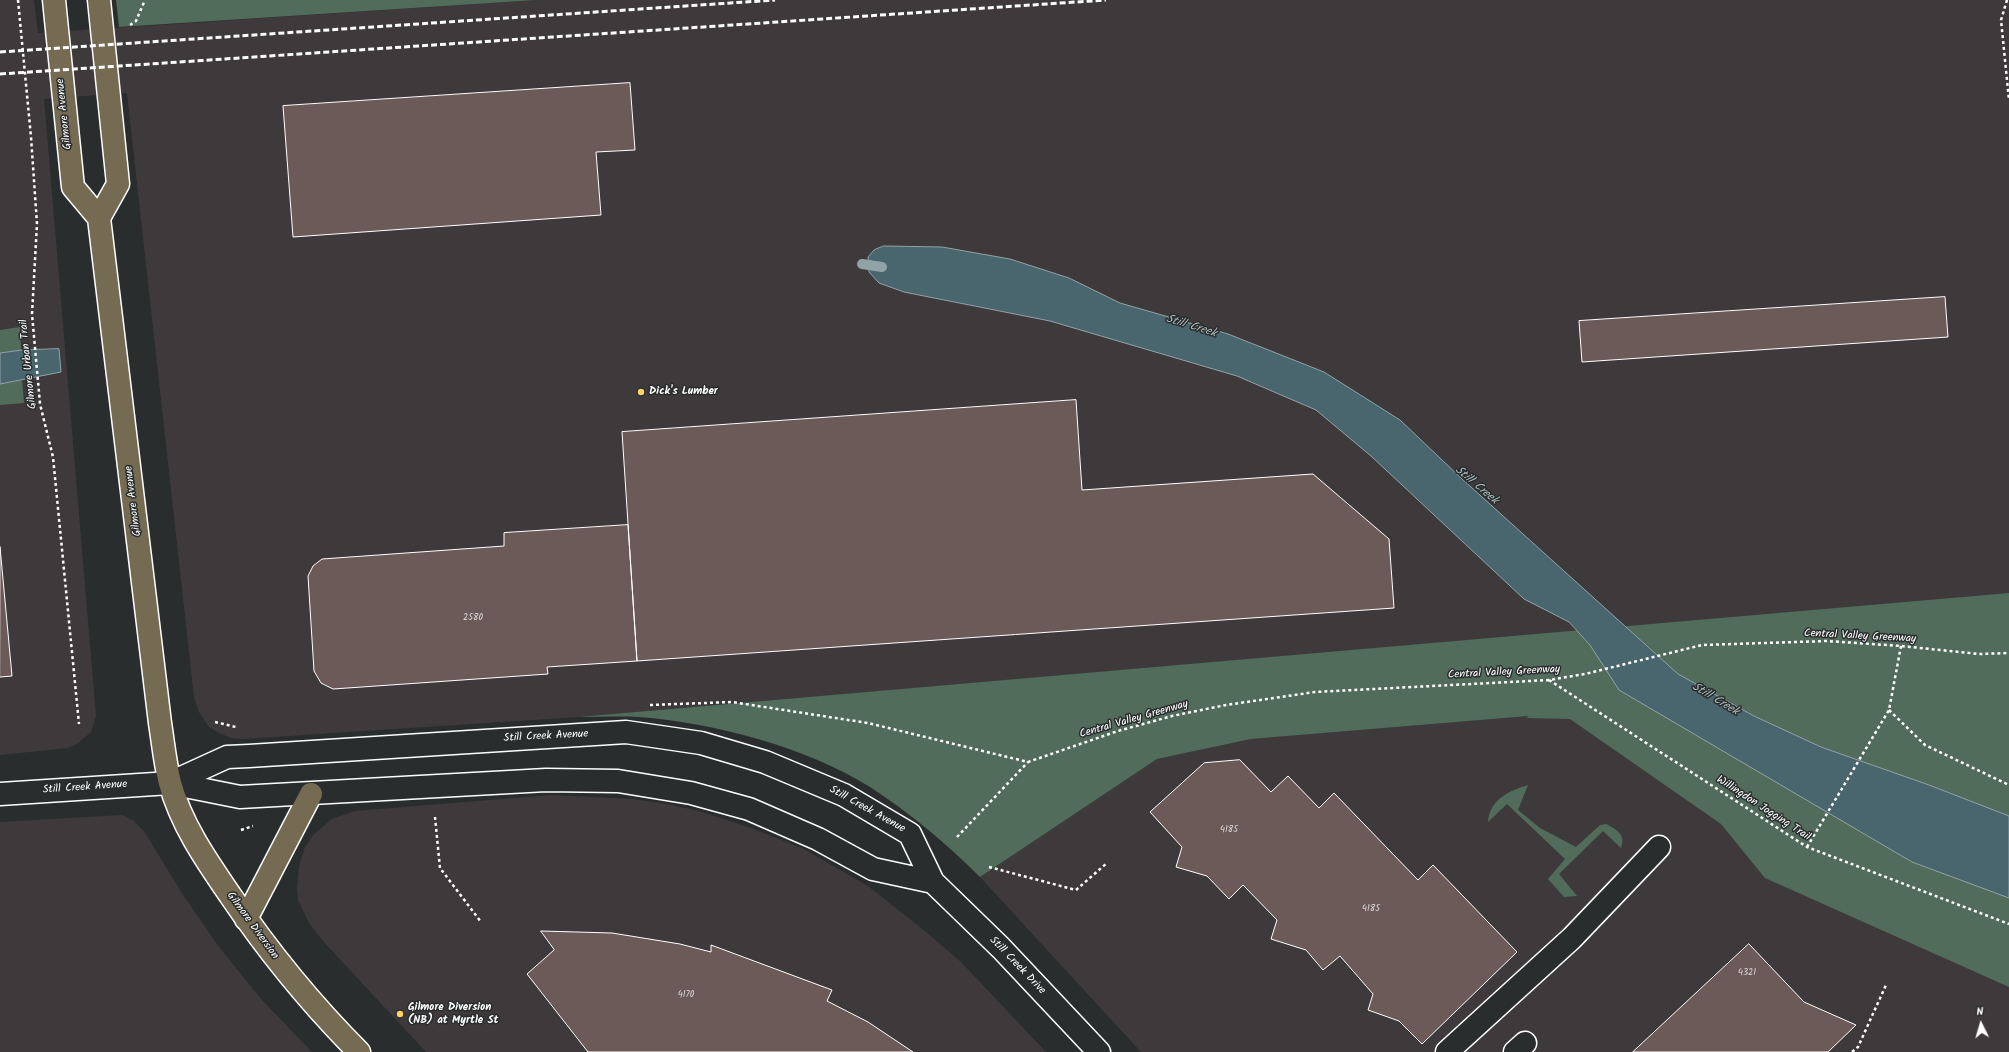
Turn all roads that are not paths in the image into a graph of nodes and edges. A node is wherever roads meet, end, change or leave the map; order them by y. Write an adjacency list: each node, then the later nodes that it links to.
1 (54, 0): 3 (main road, Gilmore Avenue)
2 (99, 0): 3 (main road)
3 (99, 218): 4 (main road, Gilmore Avenue)
4 (170, 783): 5 (street, Still Creek Avenue); 6 (street, Still Creek Avenue); 8 (street, Still Creek Avenue); 9 (main road, Gilmore Diversion)
5 (0, 794)
6 (311, 794): 8 (street, Still Creek Avenue); 9 (main road)
7 (1659, 847): 12 (street)
8 (933, 882): 11 (street, Still Creek Drive)
9 (246, 919): 10 (main road, Gilmore Diversion)
10 (359, 1052)
11 (1099, 1052)
12 (1447, 1052)

